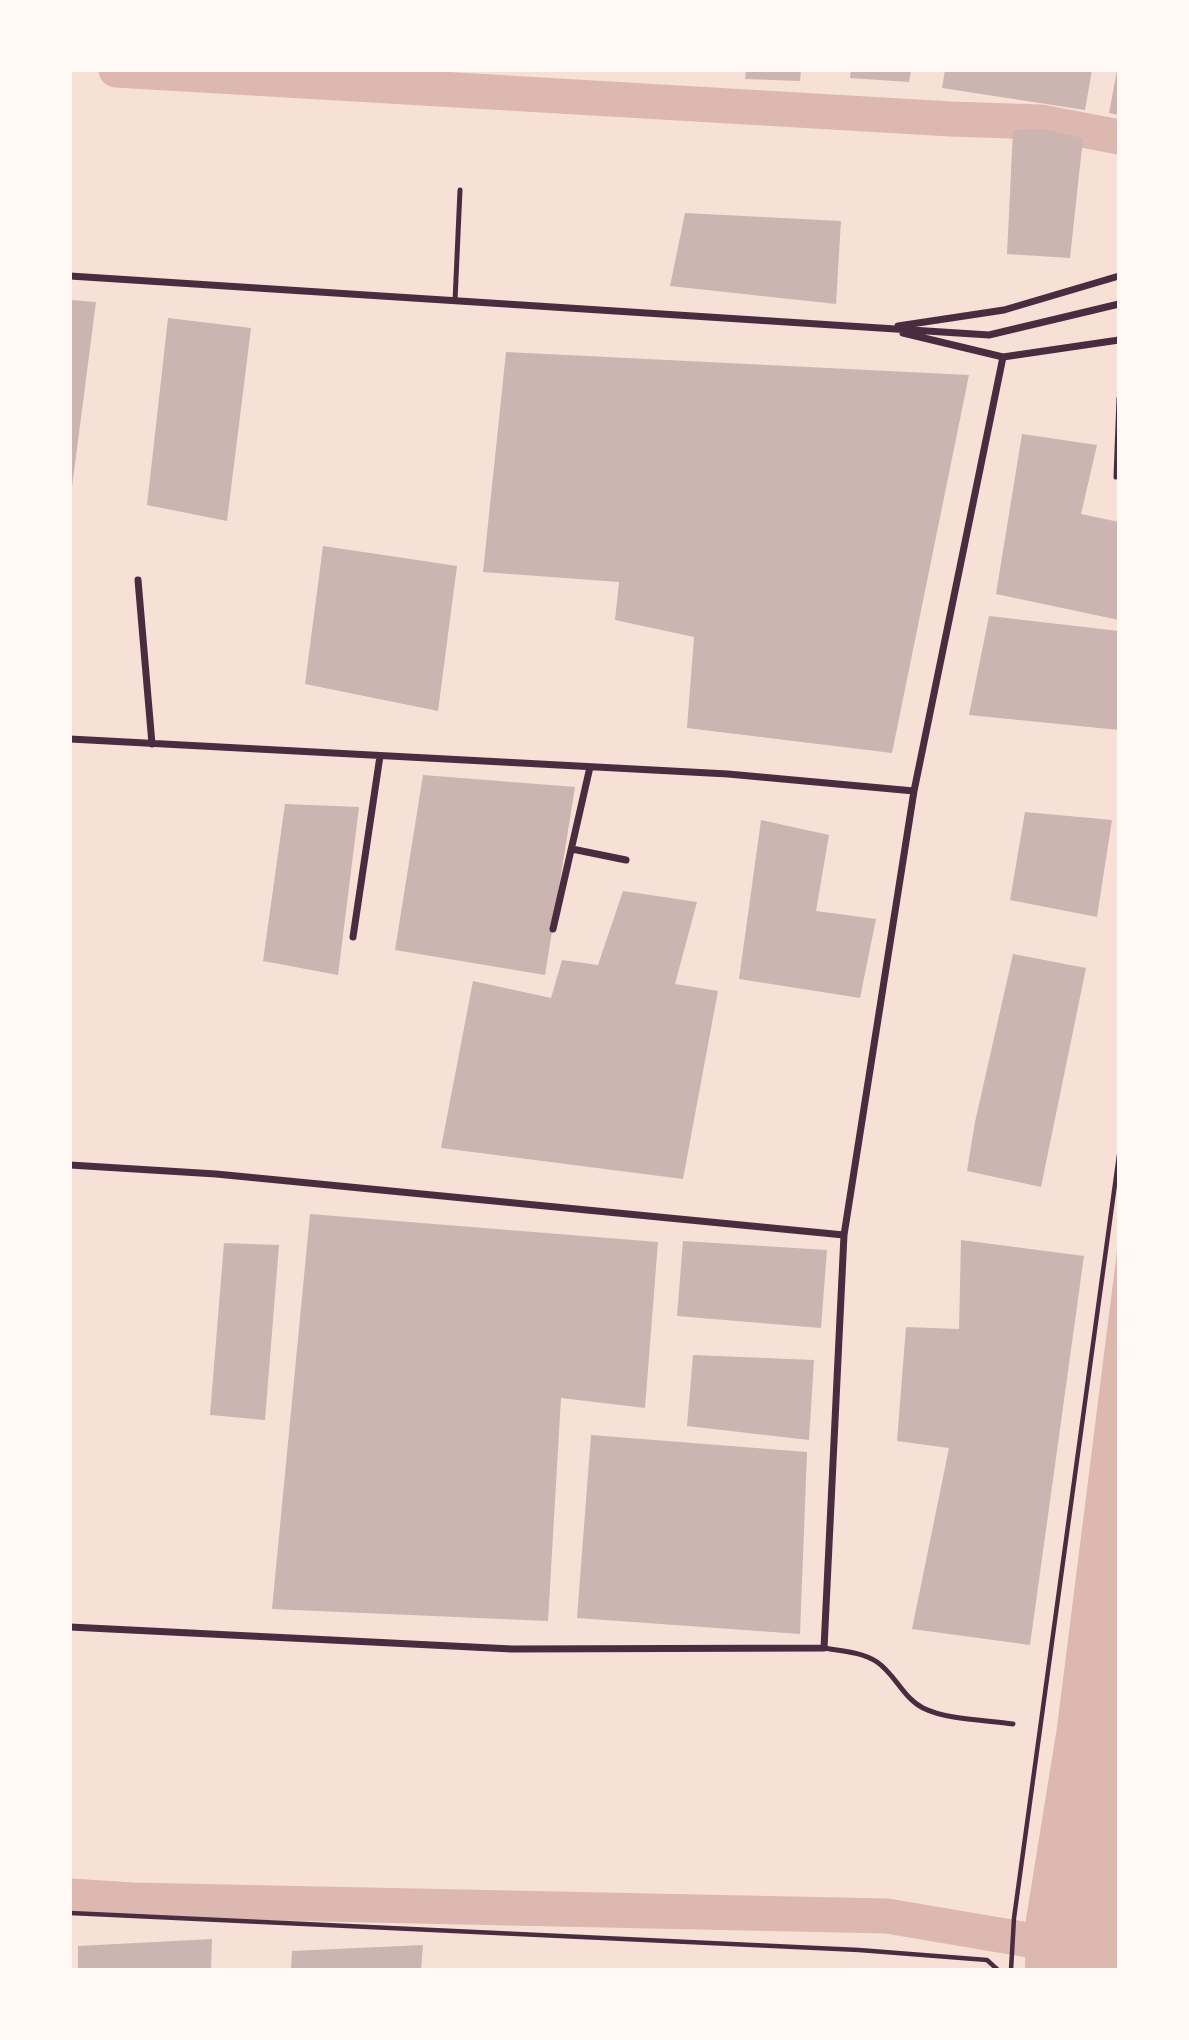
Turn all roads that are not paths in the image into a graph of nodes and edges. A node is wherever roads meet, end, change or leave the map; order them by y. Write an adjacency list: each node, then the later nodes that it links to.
1 (460, 190): 4 (lane)
2 (1119, 275): 6 (street)
3 (70, 276): 4 (street)
4 (455, 301): 6 (street)
5 (1119, 304): 6 (street)
6 (883, 328): 8 (street)
7 (1119, 340): 8 (street)
8 (1003, 356): 16 (street)
9 (1119, 398): 10 (lane)
10 (1116, 477)
11 (138, 580): 13 (street)
12 (70, 739): 13 (street)
13 (152, 744): 14 (street)
14 (380, 756): 15 (street); 20 (street)
15 (590, 767): 16 (street); 17 (street)
16 (914, 791): 22 (street)
17 (572, 849): 18 (street); 19 (street)
18 (626, 860)
19 (553, 929)
20 (353, 937)
21 (70, 1165): 22 (street)
22 (844, 1235): 24 (street)
23 (70, 1627): 24 (street)
24 (824, 1648): 25 (lane)
25 (1013, 1724)

